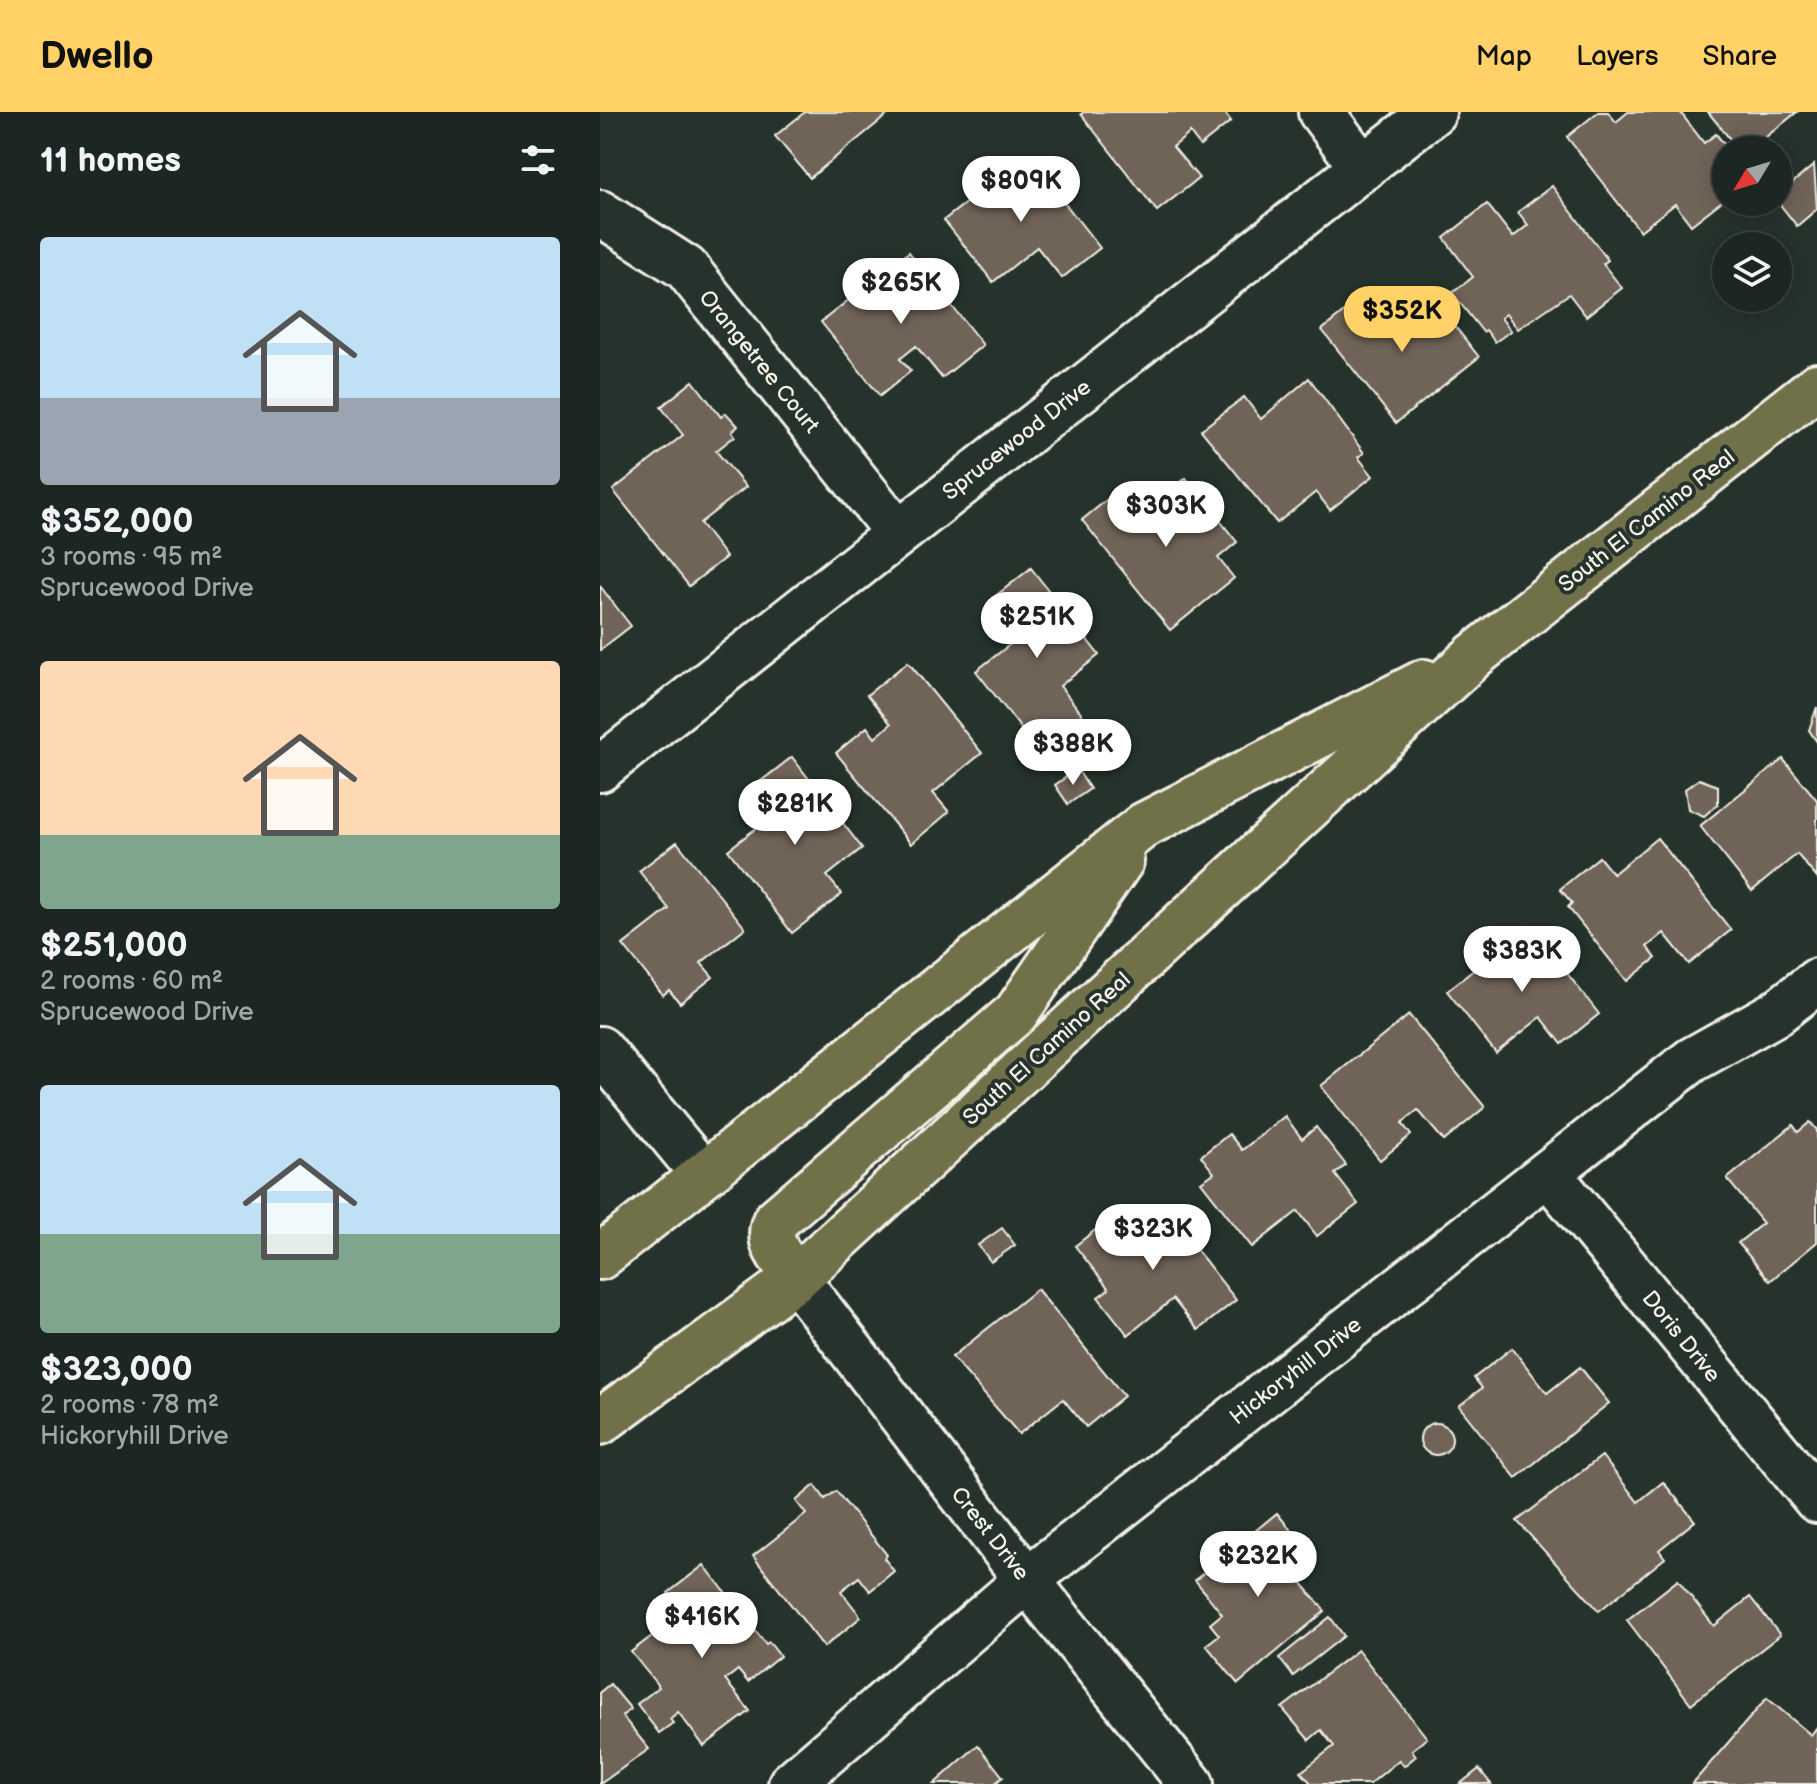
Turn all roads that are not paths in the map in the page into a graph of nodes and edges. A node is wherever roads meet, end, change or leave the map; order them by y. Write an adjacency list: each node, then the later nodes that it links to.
1 (1321, 112): 3 (street)
2 (1433, 112): 3 (street, Sprucewood Drive)
3 (1363, 168): 6 (street, Sprucewood Drive)
4 (600, 213): 6 (street, Orangetree Court)
5 (1817, 386): 7 (main road, South El Camino Real)
6 (897, 532): 8 (street, Sprucewood Drive)
7 (1475, 655): 9 (main road, South El Camino Real); 15 (main road, South El Camino Real)
8 (600, 769)
9 (1144, 825): 13 (main road, South El Camino Real); 15 (main road)
10 (1817, 981): 12 (street, Hickoryhill Drive)
11 (600, 1049): 13 (street)
12 (1548, 1173): 17 (street, Doris Drive); 18 (street, Hickoryhill Drive)
13 (703, 1174): 14 (main road, South El Camino Real)
14 (600, 1257)
15 (796, 1278): 16 (main road, South El Camino Real); 18 (street, Crest Drive)
16 (600, 1422)
17 (1817, 1500)
18 (1027, 1580): 19 (street, Hickoryhill Drive); 20 (street, Crest Drive)
19 (791, 1784)
20 (1191, 1784)

